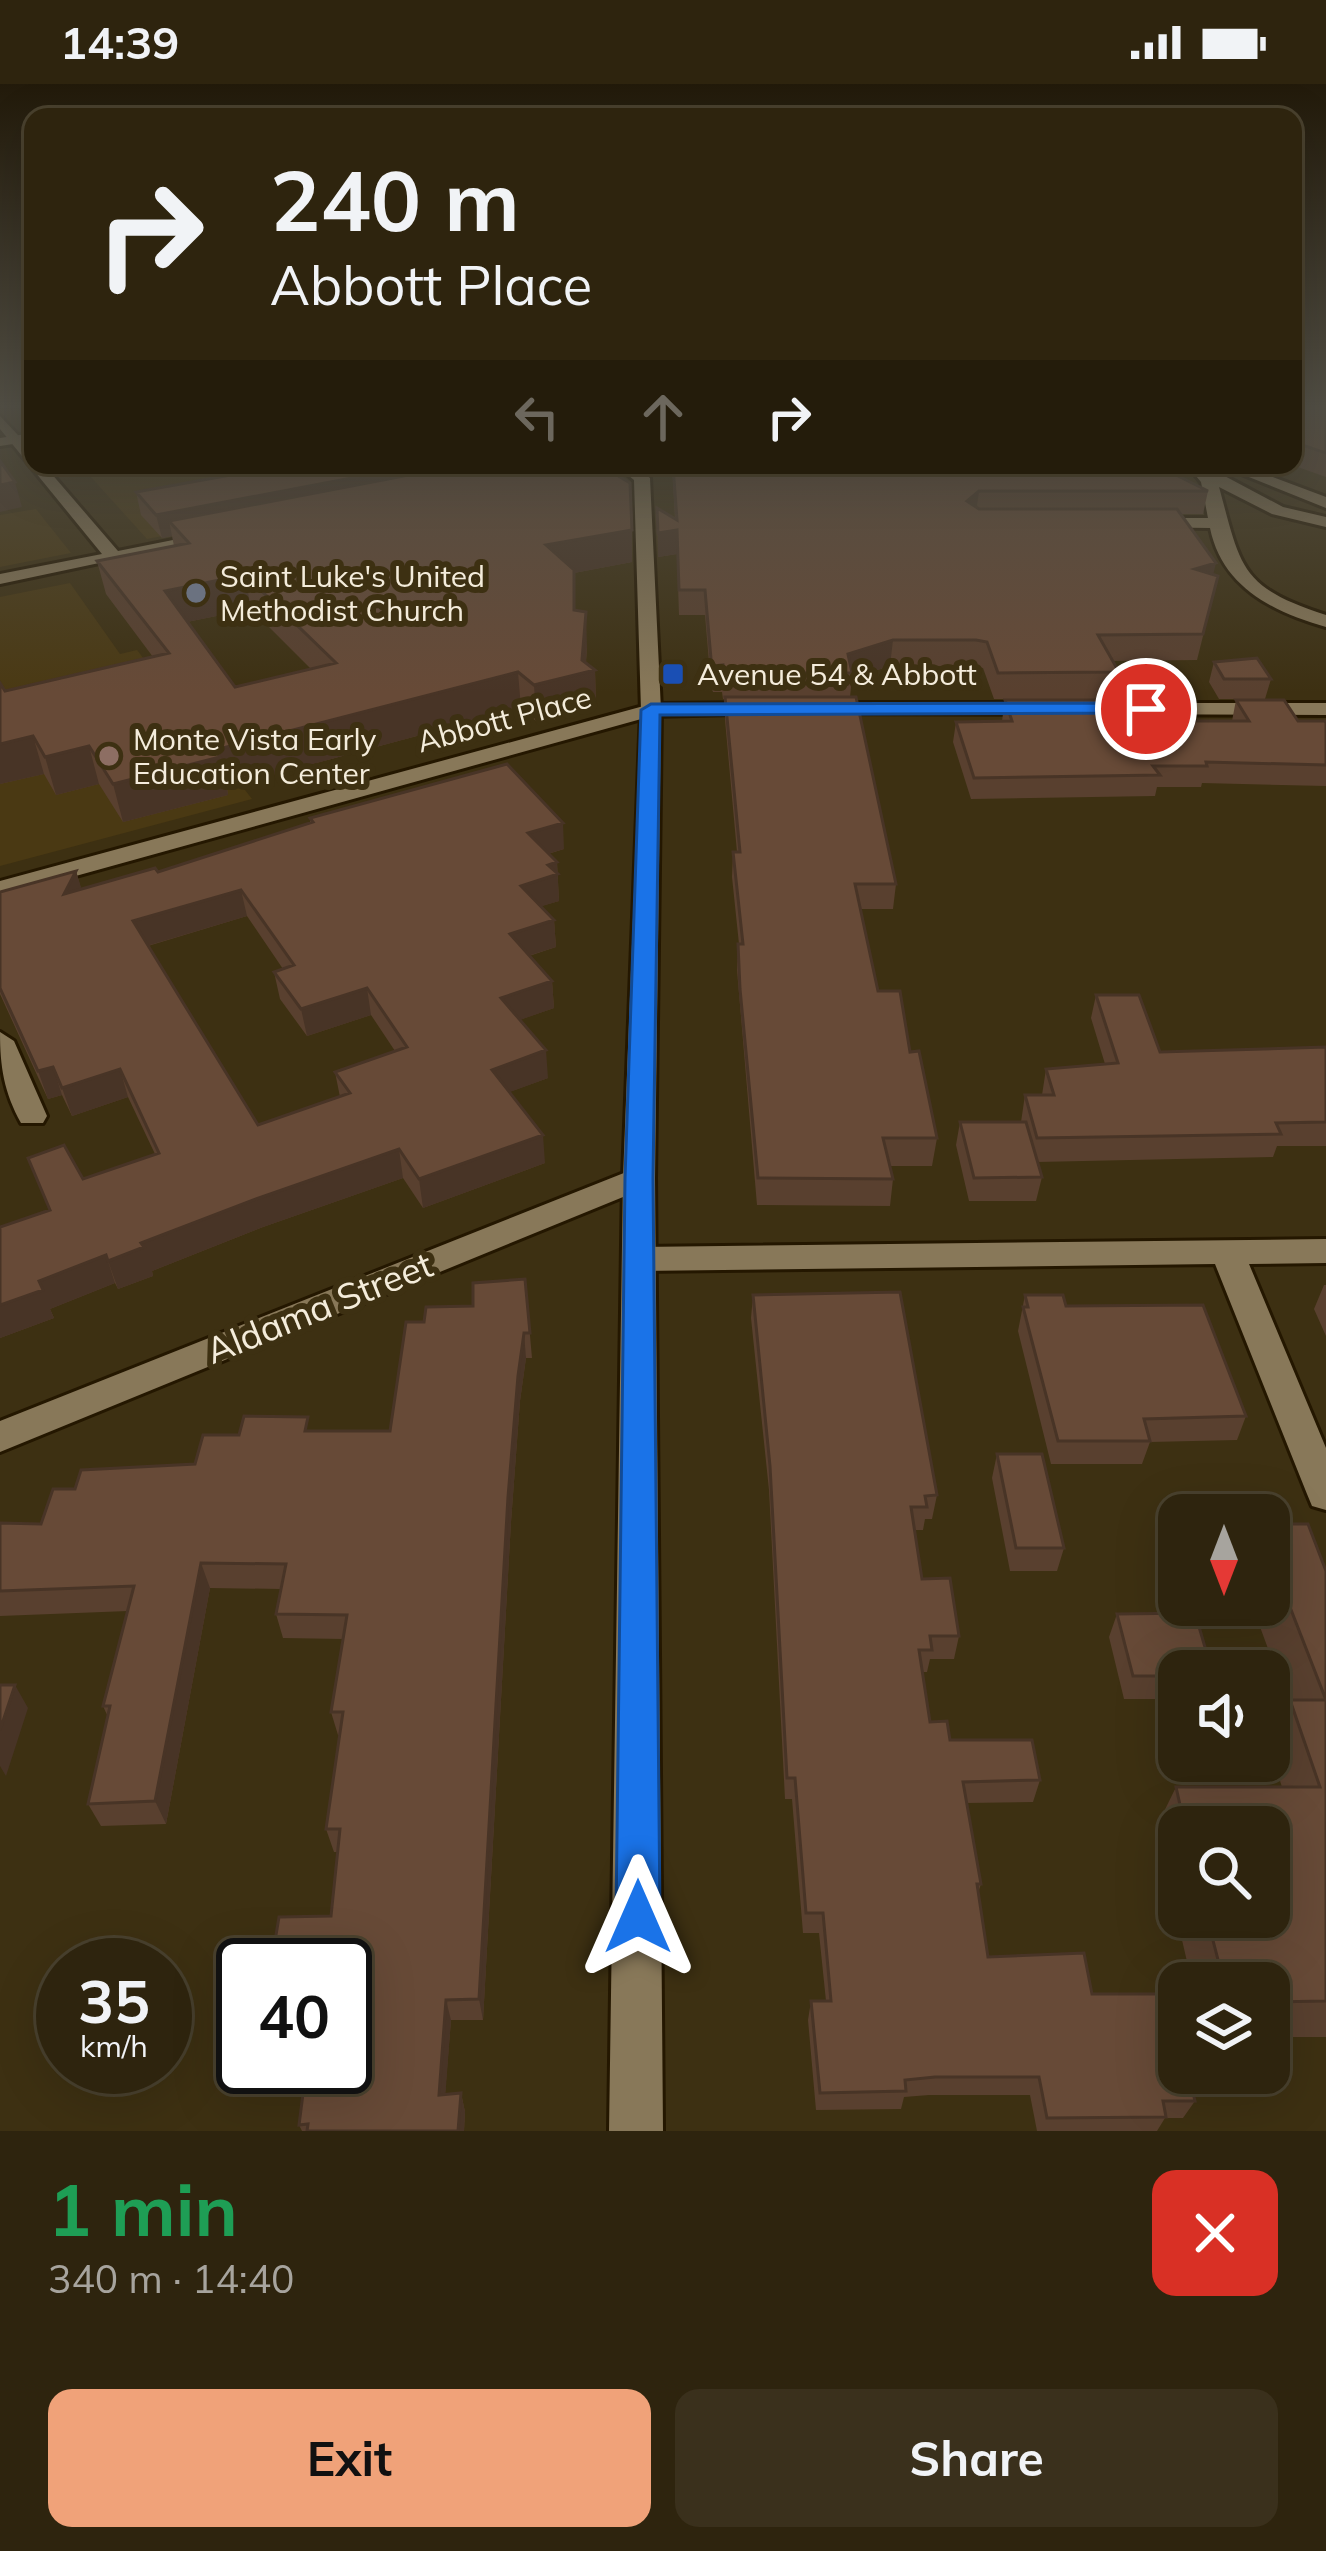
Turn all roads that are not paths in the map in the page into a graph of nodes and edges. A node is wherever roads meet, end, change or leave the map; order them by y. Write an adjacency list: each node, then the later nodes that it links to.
1 (67, 501): 9 (street)
2 (643, 501): 13 (street)
3 (1215, 501): 7 (street)
4 (1259, 501): 5 (street)
5 (1326, 522)
6 (1130, 523): 7 (street)
7 (1217, 523): 11 (street)
8 (224, 535): 9 (street)
9 (114, 557): 10 (street)
10 (0, 579)
11 (1326, 621)
12 (1326, 709): 13 (street, Abbott Place)
13 (651, 710): 14 (street, Abbott Place); 17 (street)
14 (0, 890)
15 (0, 1041): 16 (street)
16 (32, 1115)
17 (639, 1178): 20 (street); 21 (street, Aldama Street)
18 (1326, 1251): 19 (street)
19 (1227, 1252): 20 (street); 22 (street)
20 (640, 1259): 23 (street)
21 (0, 1437)
22 (1326, 1494)
23 (637, 2131)

